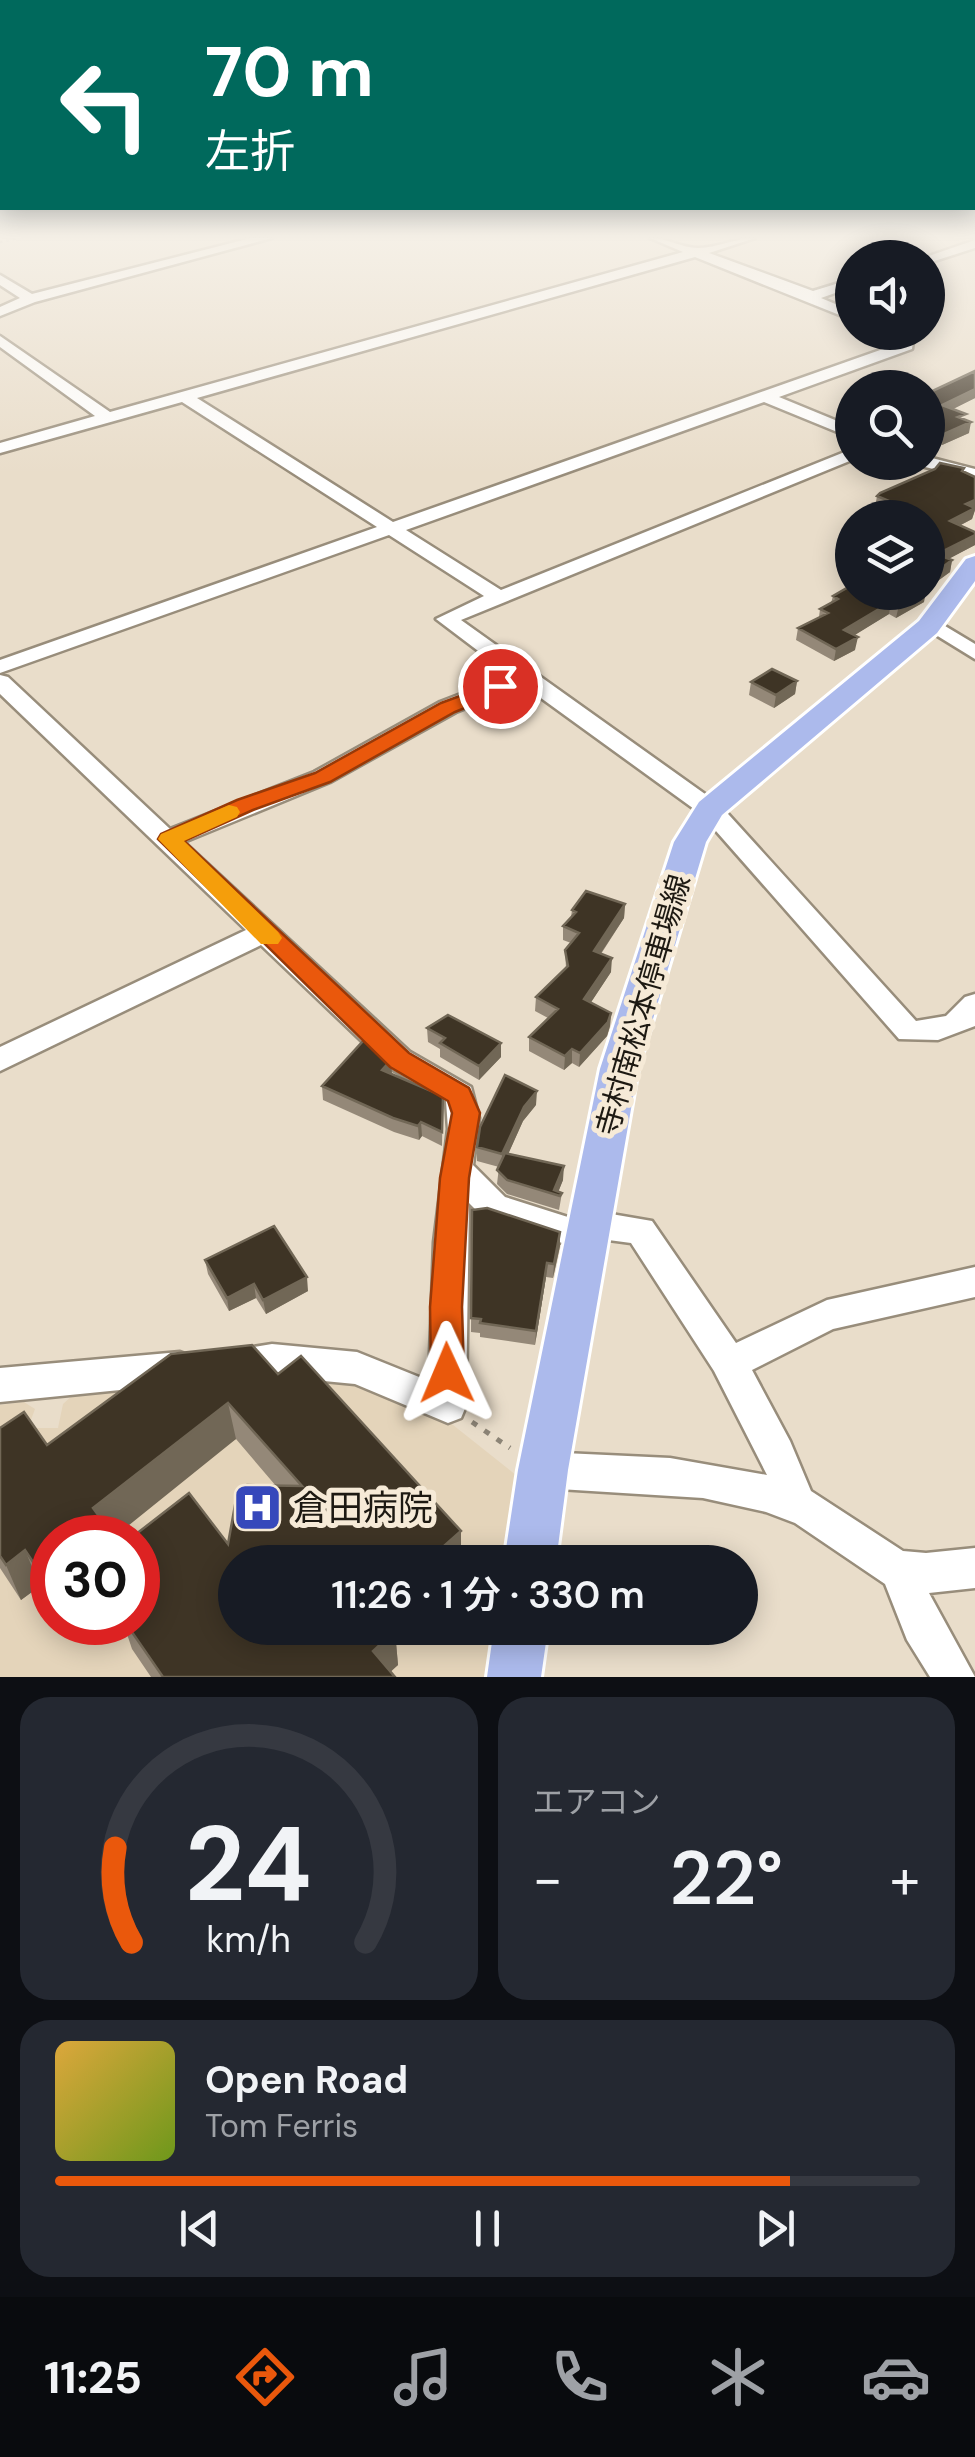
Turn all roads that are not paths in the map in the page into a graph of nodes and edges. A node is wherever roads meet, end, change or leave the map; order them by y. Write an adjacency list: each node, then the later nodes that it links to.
1 (470, 316): 4 (street)
2 (0, 340): 6 (street)
3 (896, 350): 5 (street)
4 (184, 396): 6 (street); 12 (street)
5 (764, 396): 7 (street); 12 (street)
6 (108, 418): 8 (street)
7 (835, 426)
8 (0, 448)
9 (835, 461): 14 (street)
10 (945, 466): 11 (street)
11 (975, 474)
12 (390, 528): 14 (street); 17 (street)
13 (975, 564): 15 (main road, 寺村南松本停車場線)
14 (500, 598): 18 (street)
15 (930, 623): 16 (street); 20 (main road, 寺村南松本停車場線)
16 (975, 652)
17 (0, 667)
18 (526, 676): 20 (street); 21 (street)
19 (0, 682): 21 (street)
20 (710, 809): 23 (street); 26 (main road, 寺村南松本停車場線)
21 (169, 839): 22 (street)
22 (264, 932): 24 (street); 25 (street)
23 (975, 1004)
24 (0, 1060)
25 (456, 1169): 26 (street); 29 (street)
26 (587, 1231): 28 (street); 30 (main road, 寺村南松本停車場線)
27 (975, 1282): 28 (street)
28 (730, 1364): 31 (street)
29 (0, 1386)
30 (543, 1470): 31 (street); 32 (main road, 寺村南松本停車場線)
31 (796, 1503): 34 (street)
32 (532, 1545)
33 (975, 1568): 34 (street)
34 (900, 1570): 37 (street)
35 (519, 1645): 36 (main road)
36 (514, 1677)
37 (954, 1677)

